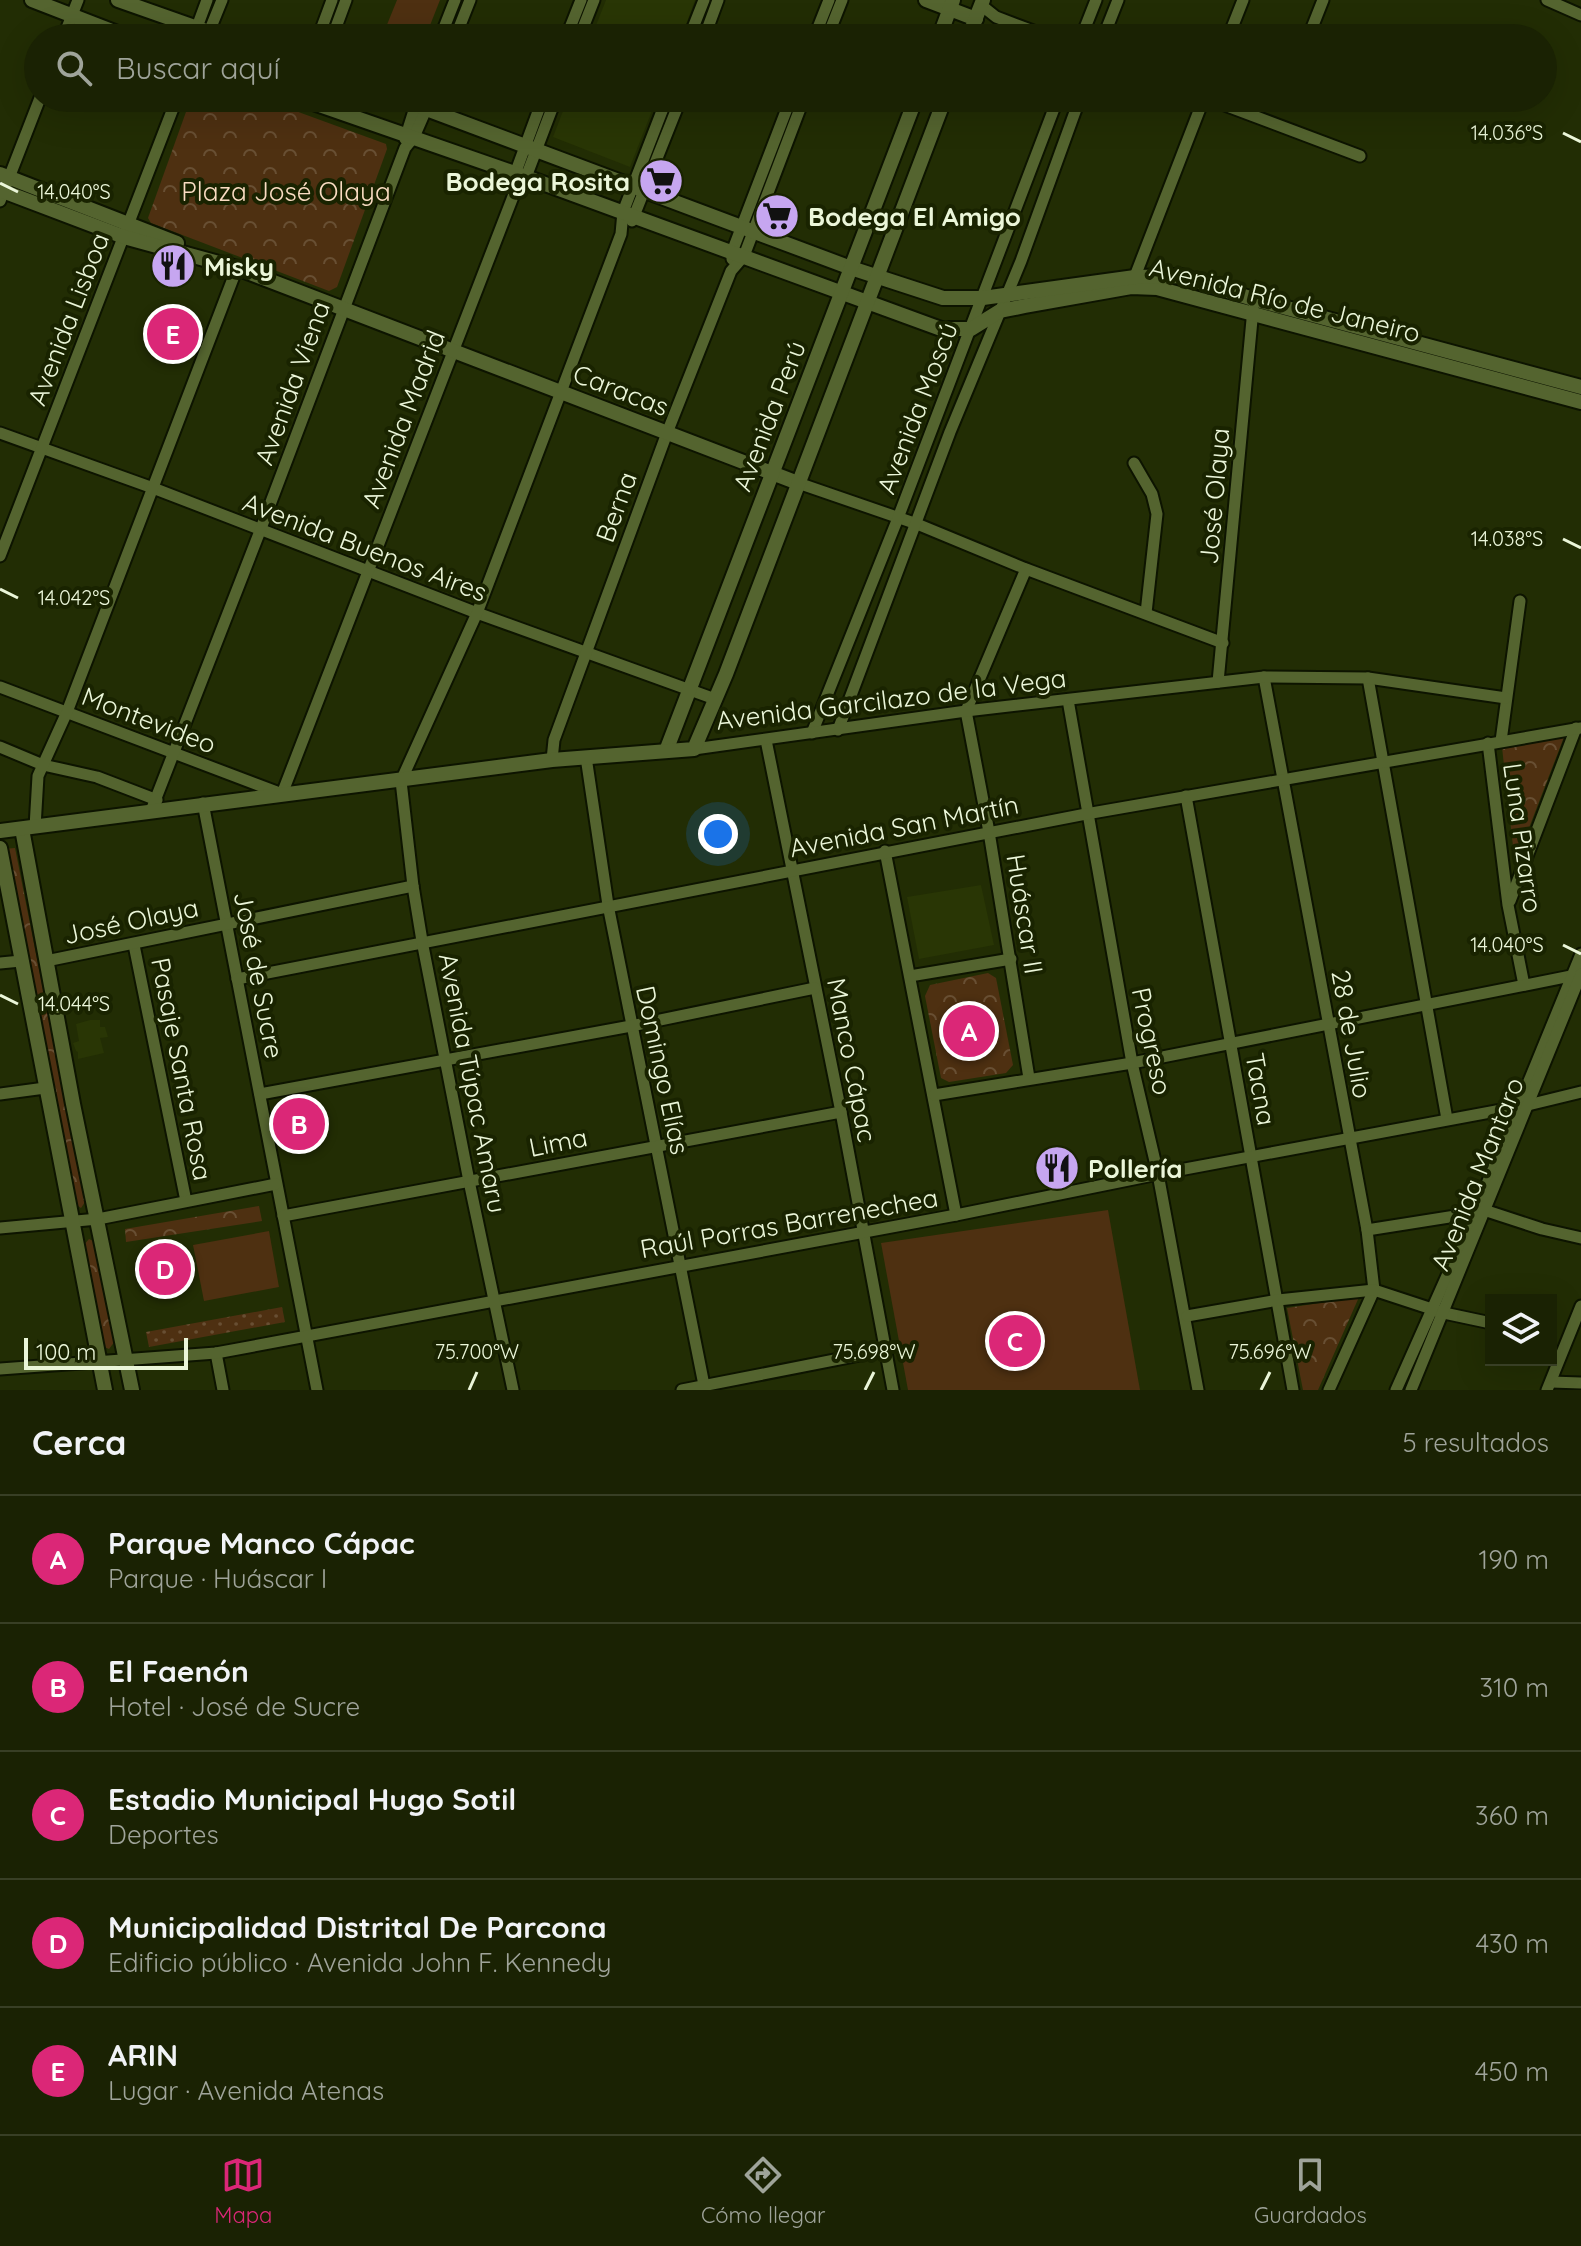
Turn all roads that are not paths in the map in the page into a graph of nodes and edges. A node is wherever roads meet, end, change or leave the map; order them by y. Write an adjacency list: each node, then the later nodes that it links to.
1 (32, 0): 26 (street)
2 (78, 0): 26 (street)
3 (118, 0): 29 (street)
4 (207, 0): 30 (street)
5 (222, 0): 31 (street)
6 (332, 0): 32 (street)
7 (346, 0): 33 (street)
8 (455, 0): 34 (street)
9 (470, 0): 35 (street)
10 (581, 0): 36 (street)
11 (594, 0): 37 (street)
12 (704, 0): 38 (street)
13 (718, 0): 39 (street)
14 (829, 0): 40 (street)
15 (842, 0): 41 (street)
16 (926, 0): 23 (street)
17 (963, 0): 24 (street)
18 (1096, 0): 44 (street)
19 (1118, 0): 45 (street)
20 (1243, 0): 46 (street)
21 (1323, 0): 47 (street)
22 (1547, 0): 25 (street)
23 (952, 5): 24 (street); 42 (street)
24 (980, 8): 43 (street)
25 (1581, 15)
26 (72, 16): 27 (street); 28 (street)
27 (69, 24)
28 (93, 24)
29 (177, 24)
30 (203, 24)
31 (208, 24)
32 (323, 24)
33 (337, 24)
34 (446, 24)
35 (461, 24)
36 (572, 24)
37 (585, 24)
38 (695, 24)
39 (709, 24)
40 (820, 24)
41 (833, 24)
42 (945, 24)
43 (1015, 24)
44 (1087, 24)
45 (1109, 24)
46 (1234, 24)
47 (1314, 24)
48 (34, 112): 69 (street)
49 (172, 112): 73 (street, Avenida Lisboa)
50 (335, 112): 65 (street)
51 (419, 112): 65 (street, Avenida Viena)
52 (447, 112): 66 (street, Avenida Río de Janeiro)
53 (540, 112): 66 (street, Avenida Madrid)
54 (549, 112): 66 (street, Avenida Madrid)
55 (663, 112): 70 (street)
56 (675, 112): 70 (street)
57 (786, 112): 72 (street)
58 (798, 112): 72 (street)
59 (911, 112): 76 (street, Avenida Perú)
60 (940, 112): 77 (street, Avenida Perú)
61 (1053, 112): 81 (street, Avenida Moscú)
62 (1075, 112): 80 (street, Avenida Moscú)
63 (1200, 112): 78 (street)
64 (1242, 112): 67 (street)
65 (408, 140): 68 (street); 84 (street, Avenida Viena)
66 (531, 147): 68 (street, Avenida Madrid); 70 (street, Avenida Río de Janeiro)
67 (1360, 156)
68 (520, 175): 71 (street); 87 (street, Avenida Madrid)
69 (2, 187): 73 (street, Caracas)
70 (640, 187): 71 (street); 72 (street, Avenida Río de Janeiro)
71 (629, 215): 74 (street); 90 (street)
72 (748, 229): 74 (street, Berna); 76 (street, Avenida Río de Janeiro)
73 (126, 230): 75 (street, Caracas); 96 (street, Avenida Lisboa)
74 (738, 254): 79 (street); 95 (street, Berna)
75 (237, 268): 84 (street, Caracas); 100 (street)
76 (851, 268): 77 (street, Avenida Río de Janeiro); 79 (street, Avenida Perú)
77 (876, 276): 81 (street, Avenida Río de Janeiro); 82 (street, Avenida Perú)
78 (1133, 282): 80 (street, Avenida Río de Janeiro); 83 (street, Avenida Río de Janeiro); 85 (street, Avenida Río de Janeiro)
79 (842, 293): 82 (street); 98 (street, Avenida Perú)
80 (1007, 295): 81 (street, Avenida Río de Janeiro); 85 (street, Avenida Moscú)
81 (983, 298): 86 (street, Avenida Moscú)
82 (866, 301): 86 (street); 99 (street, Avenida Perú)
83 (1253, 306): 88 (street, Avenida Río de Janeiro); 112 (street, José Olaya)
84 (343, 309): 87 (street, Caracas); 103 (street, Avenida Viena)
85 (1000, 311): 86 (street, Avenida Río de Janeiro); 93 (street, Avenida Moscú)
86 (971, 329): 92 (street, Avenida Moscú)
87 (452, 351): 90 (street, Caracas); 106 (street, Avenida Madrid)
88 (1424, 352): 89 (street, Avenida Río de Janeiro); 91 (street, Avenida Río de Janeiro)
89 (1581, 387)
90 (561, 393): 95 (street, Caracas); 108 (street)
91 (1581, 402)
92 (931, 428): 93 (street); 101 (street, Avenida Moscú)
93 (950, 432): 102 (street, Avenida Moscú)
94 (0, 433): 96 (street, Avenida Buenos Aires)
95 (667, 433): 98 (street, Caracas); 113 (street, Berna)
96 (42, 448): 100 (street, Avenida Buenos Aires); 104 (street, Avenida Lisboa)
97 (1134, 463): 109 (street)
98 (772, 474): 99 (street, Caracas); 118 (street, Avenida Perú)
99 (798, 483): 101 (street, Caracas); 120 (street, Avenida Perú)
100 (153, 488): 103 (street, Avenida Buenos Aires); 123 (street)
101 (898, 518): 102 (street, Caracas); 110 (street, Avenida Moscú)
102 (917, 524): 105 (street, Caracas); 111 (street, Avenida Moscú)
103 (260, 531): 106 (street, Avenida Buenos Aires); 132 (street, Avenida Viena)
104 (0, 556)
105 (1026, 569): 109 (street, Caracas); 122 (street)
106 (368, 572): 108 (street, Avenida Buenos Aires); 139 (street, Avenida Madrid)
107 (1520, 601): 119 (street, Luna Pizarro)
108 (477, 613): 113 (street, Avenida Buenos Aires); 138 (street)
109 (1146, 613): 112 (street, Caracas)
110 (856, 624): 111 (street); 126 (street, Avenida Moscú)
111 (876, 631): 125 (street, Avenida Moscú)
112 (1223, 643): 116 (street, José Olaya)
113 (585, 653): 118 (street, Avenida Buenos Aires); 134 (street, Berna)
114 (1264, 677): 115 (street, Avenida Garcilazo de la Vega); 116 (street, Avenida Garcilazo de la Vega); 137 (street, 28 de Julio)
115 (1368, 678): 119 (street, Avenida Garcilazo de la Vega); 135 (street)
116 (1218, 682): 121 (street, Avenida Garcilazo de la Vega)
117 (0, 687): 123 (street, Montevideo)
118 (689, 691): 120 (street, Avenida Buenos Aires); 131 (street, Avenida Perú)
119 (1506, 698): 128 (street, Luna Pizarro)
120 (715, 699): 130 (street, Avenida Perú)
121 (1068, 700): 122 (street, Avenida Garcilazo de la Vega); 143 (street, Progreso)
122 (966, 711): 125 (street, Avenida Garcilazo de la Vega); 146 (street, Huáscar II)
123 (67, 712): 132 (street, Montevideo); 136 (street)
124 (1579, 728): 128 (street, Avenida San Martín); 152 (street)
125 (838, 730): 126 (street, Avenida Garcilazo de la Vega)
126 (812, 733): 127 (street, Avenida Garcilazo de la Vega)
127 (766, 740): 130 (street, Avenida Garcilazo de la Vega); 149 (street, Manco Cápac)
128 (1494, 742): 135 (street, Avenida San Martín); 152 (street, Luna Pizarro)
129 (0, 747): 136 (street)
130 (694, 749): 131 (street, Avenida Garcilazo de la Vega)
131 (666, 751): 133 (street, Avenida Garcilazo de la Vega)
132 (174, 753): 139 (street, Montevideo); 142 (street, Avenida Viena)
133 (586, 757): 134 (street, Avenida Garcilazo de la Vega); 151 (street, Domingo Elías)
134 (552, 760): 138 (street, Avenida Garcilazo de la Vega)
135 (1383, 762): 137 (street, Avenida San Martín); 166 (street)
136 (43, 765): 142 (street); 144 (street)
137 (1282, 778): 140 (street, Avenida San Martín); 167 (street, 28 de Julio)
138 (401, 781): 139 (street, Avenida Garcilazo de la Vega); 150 (street, Avenida Túpac Amaru)
139 (282, 794): 141 (street, Avenida Garcilazo de la Vega)
140 (1186, 796): 143 (street, Avenida San Martín); 169 (street, Tacna)
141 (203, 803): 142 (street, Avenida Garcilazo de la Vega); 153 (street, José de Sucre)
142 (154, 805): 144 (street, Avenida Garcilazo de la Vega)
143 (1086, 814): 146 (street, Avenida San Martín); 171 (street, Progreso)
144 (28, 828): 145 (street); 159 (street)
145 (0, 831)
146 (989, 832): 148 (street, Avenida San Martín); 157 (street, Huáscar II)
147 (0, 848): 158 (street)
148 (885, 851): 149 (street, Avenida San Martín); 162 (street)
149 (792, 871): 151 (street, Avenida San Martín); 165 (street, Manco Cápac)
150 (413, 886): 153 (street, José Olaya); 154 (street, Avenida Túpac Amaru)
151 (608, 905): 154 (street, Avenida San Martín); 168 (street, Domingo Elías)
152 (1508, 905): 164 (street, Luna Pizarro)
153 (226, 923): 155 (street, José Olaya); 163 (street, José de Sucre)
154 (422, 941): 163 (street, Avenida San Martín); 170 (street, Avenida Túpac Amaru)
155 (134, 945): 159 (street, José Olaya); 187 (street, Pasaje Santa Rosa)
156 (1581, 954): 161 (street)
157 (1011, 959): 162 (street); 172 (street, Huáscar II)
158 (21, 961): 160 (street); 173 (street)
159 (46, 961): 191 (street)
160 (0, 963)
161 (1578, 975): 164 (street); 178 (street)
162 (910, 976): 177 (street)
163 (237, 979): 176 (street, José de Sucre)
164 (1524, 985): 166 (street)
165 (815, 988): 168 (street); 179 (street, Manco Cápac)
166 (1425, 1006): 167 (street); 180 (street)
167 (1329, 1024): 169 (street); 181 (street, 28 de Julio)
168 (631, 1026): 170 (street); 182 (street, Domingo Elías)
169 (1231, 1042): 171 (street); 183 (street, Tacna)
170 (445, 1061): 176 (street); 185 (street, Avenida Túpac Amaru)
171 (1132, 1063): 172 (street); 184 (street, Progreso)
172 (1029, 1078): 177 (street)
173 (45, 1088): 175 (street); 192 (street)
174 (1581, 1092): 178 (street, Raúl Porras Barrenechea)
175 (0, 1094)
176 (260, 1094): 186 (street, José de Sucre)
177 (934, 1095): 189 (street)
178 (1523, 1106): 180 (street, Raúl Porras Barrenechea); 188 (street)
179 (841, 1112): 182 (street, Lima); 195 (street, Manco Cápac)
180 (1447, 1119): 181 (street, Raúl Porras Barrenechea)
181 (1349, 1139): 183 (street, Raúl Porras Barrenechea); 194 (street, 28 de Julio)
182 (656, 1146): 185 (street, Lima); 197 (street, Domingo Elías)
183 (1251, 1156): 184 (street, Raúl Porras Barrenechea); 199 (street, Tacna)
184 (1158, 1174): 189 (street, Raúl Porras Barrenechea); 203 (street, Progreso)
185 (469, 1181): 190 (street, Lima); 200 (street, Avenida Túpac Amaru)
186 (276, 1184): 187 (street); 190 (street, José de Sucre)
187 (186, 1201): 191 (street)
188 (1481, 1212): 194 (street); 196 (street); 202 (street)
189 (956, 1215): 195 (street, Raúl Porras Barrenechea)
190 (283, 1216): 205 (street, José de Sucre)
191 (98, 1219): 192 (street); 209 (street)
192 (73, 1220): 193 (street); 210 (street)
193 (0, 1228)
194 (1367, 1230): 198 (street, 28 de Julio)
195 (864, 1231): 197 (street, Raúl Porras Barrenechea); 206 (street, Manco Cápac)
196 (1581, 1238)
197 (679, 1265): 200 (street, Raúl Porras Barrenechea); 215 (street, Domingo Elías)
198 (1374, 1290): 199 (street); 202 (street); 225 (street)
199 (1278, 1300): 203 (street); 224 (street, Tacna)
200 (494, 1301): 205 (street, Raúl Porras Barrenechea); 220 (street, Avenida Túpac Amaru)
201 (1581, 1306): 208 (street)
202 (1439, 1311): 204 (street); 226 (street); 227 (street, Avenida Mantaro)
203 (1187, 1316): 223 (street, Progreso)
204 (1485, 1322)
205 (305, 1334): 207 (street, Raúl Porras Barrenechea); 219 (street, José de Sucre)
206 (885, 1350): 215 (street); 222 (street, Manco Cápac)
207 (216, 1353): 209 (street, Raúl Porras Barrenechea); 218 (street)
208 (1557, 1356)
209 (126, 1359): 210 (street, Raúl Porras Barrenechea); 217 (street)
210 (99, 1360): 212 (street, Raúl Porras Barrenechea); 216 (street)
211 (1554, 1366): 214 (street)
212 (0, 1369)
213 (1581, 1383): 214 (street)
214 (1549, 1386)
215 (704, 1388): 221 (street)
216 (105, 1390)
217 (132, 1390)
218 (223, 1390)
219 (317, 1390)
220 (513, 1390)
221 (682, 1390)
222 (893, 1390)
223 (1198, 1390)
224 (1293, 1390)
225 (1329, 1390)
226 (1396, 1390)
227 (1411, 1390)

